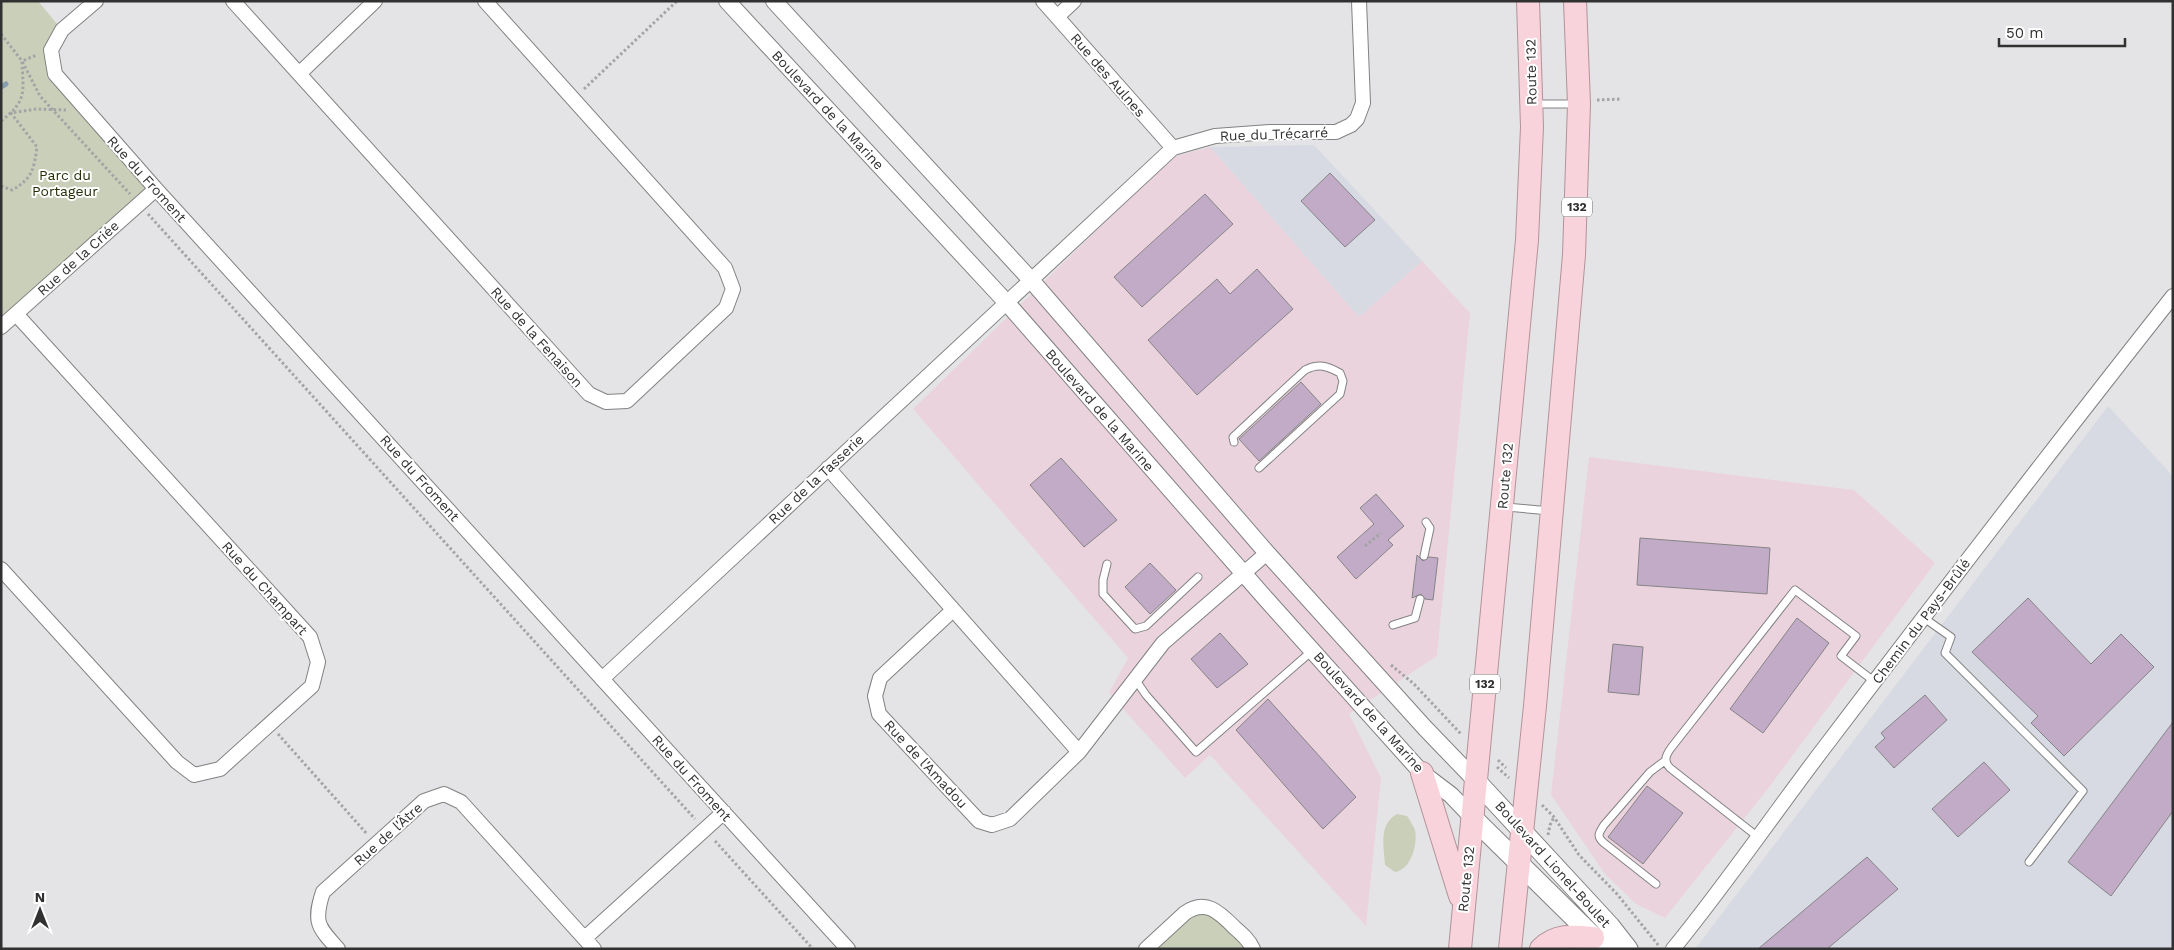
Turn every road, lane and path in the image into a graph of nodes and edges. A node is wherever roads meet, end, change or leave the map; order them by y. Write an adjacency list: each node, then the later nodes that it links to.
1 (96, 1): 22 (street, Rue du Froment)
2 (233, 1): 16 (street, Rue de la Fenaison)
3 (375, 1): 16 (street)
4 (485, 1): 18 (street, Rue de la Fenaison)
5 (677, 1): 18 (path)
6 (726, 1): 31 (street, Boulevard de la Marine)
7 (774, 1): 29 (street)
8 (1043, 1): 13 (street, Rue des Aulnes)
9 (1074, 1): 13 (street)
10 (1359, 1): 25 (street, Rue du Trécarré)
11 (1528, 1): 19 (highway, Route 132 / 132)
12 (1575, 1): 20 (highway, 132)
13 (1057, 17): 25 (street, Rue des Aulnes)
14 (1, 34): 15 (path)
15 (22, 61): 21 (path); 23 (path)
16 (300, 74): 18 (street, Rue de la Fenaison)
17 (1622, 99): 20 (path)
18 (572, 100)
19 (1532, 104): 20 (lane); 37 (highway, Route 132 / 132)
20 (1579, 104): 38 (highway, 132)
21 (51, 110): 22 (path); 23 (path); 28 (path)
22 (87, 111): 27 (street, Rue du Froment)
23 (11, 114): 24 (path); 26 (path)
24 (1, 121)
25 (1173, 148): 29 (street, Rue du Trécarré)
26 (1, 186)
27 (156, 189): 28 (street, Rue de la Criée); 54 (street, Rue du Froment)
28 (139, 204): 32 (street, Rue de la Criée); 73 (path)
29 (1031, 280): 31 (street, Rue de la Tasserie); 42 (street)
30 (2173, 296): 50 (street, Chemin du Pays-Brûlé)
31 (1006, 303): 35 (street, Rue de la Tasserie); 46 (street, Boulevard de la Marine)
32 (16, 314): 33 (street, Rue de la Criée); 57 (street, Rue du Champart)
33 (1, 327)
34 (1234, 442): 36 (lane)
35 (828, 468): 49 (street); 54 (street, Rue de la Tasserie)
36 (1259, 468)
37 (1502, 507): 38 (lane); 66 (highway, Route 132 / 132)
38 (1553, 511): 72 (highway, 132)
39 (1426, 522): 43 (lane)
40 (1381, 532): 41 (path)
41 (1365, 546)
42 (1267, 553): 46 (street, Rue de l'Amadou); 66 (street)
43 (1424, 556)
44 (1107, 564): 47 (lane)
45 (1, 569): 57 (street, Rue du Champart)
46 (1244, 574): 52 (street, Boulevard de la Marine); 55 (street, Rue de l'Amadou)
47 (1198, 577)
48 (1420, 598): 51 (lane)
49 (953, 610): 59 (street); 59 (street, Rue de l'Amadou)
50 (1924, 618): 56 (street, Chemin du Pays-Brûlé); 76 (lane)
51 (1393, 625)
52 (1313, 650): 55 (lane); 65 (street, Boulevard de la Marine)
53 (1388, 663): 58 (path)
54 (602, 679): 68 (street, Rue du Froment)
55 (1136, 679): 59 (street, Rue de l'Amadou)
56 (1875, 682): 61 (lane); 74 (street, Chemin du Pays-Brûlé)
57 (270, 724): 75 (path)
58 (1455, 726)
59 (1078, 752)
60 (1498, 760): 63 (path)
61 (1666, 760): 74 (lane); 78 (lane)
62 (1497, 767): 64 (path)
63 (1506, 768)
64 (1503, 772)
65 (1422, 773): 70 (street, Boulevard de la Marine); 79 (highway)
66 (1477, 782): 70 (highway, Route 132 / 132); 72 (main road, Boulevard Lionel-Boulet)
67 (1541, 805): 69 (path)
68 (724, 812): 73 (street, Rue de l'Âtre); 84 (street, Rue du Froment)
69 (1554, 817): 71 (path); 91 (path, Boulevard Lionel-Boulet)
70 (1473, 818): 77 (main road, Boulevard Lionel-Boulet); 79 (highway, Route 132 / 132)
71 (1549, 828)
72 (1522, 829): 77 (highway, 132); 90 (main road, Boulevard Lionel-Boulet)
73 (705, 830): 80 (street, Rue de l'Âtre); 83 (path)
74 (1758, 837): 92 (street, Chemin du Pays-Brûlé)
75 (377, 844): 80 (street, Rue de l'Âtre); 82 (street, Rue de l'Âtre)
76 (2029, 862)
77 (1519, 864): 81 (main road, Boulevard Lionel-Boulet); 88 (highway, 132)
78 (1656, 884)
79 (1463, 907): 87 (highway, Route 132 / 132)
80 (589, 943)
81 (1600, 943): 89 (highway)
82 (338, 949)
83 (813, 949)
84 (848, 949)
85 (1146, 949): 86 (street)
86 (1253, 949)
87 (1460, 949)
88 (1510, 949)
89 (1541, 949)
90 (1628, 949)
91 (1660, 949)
92 (1672, 949)

